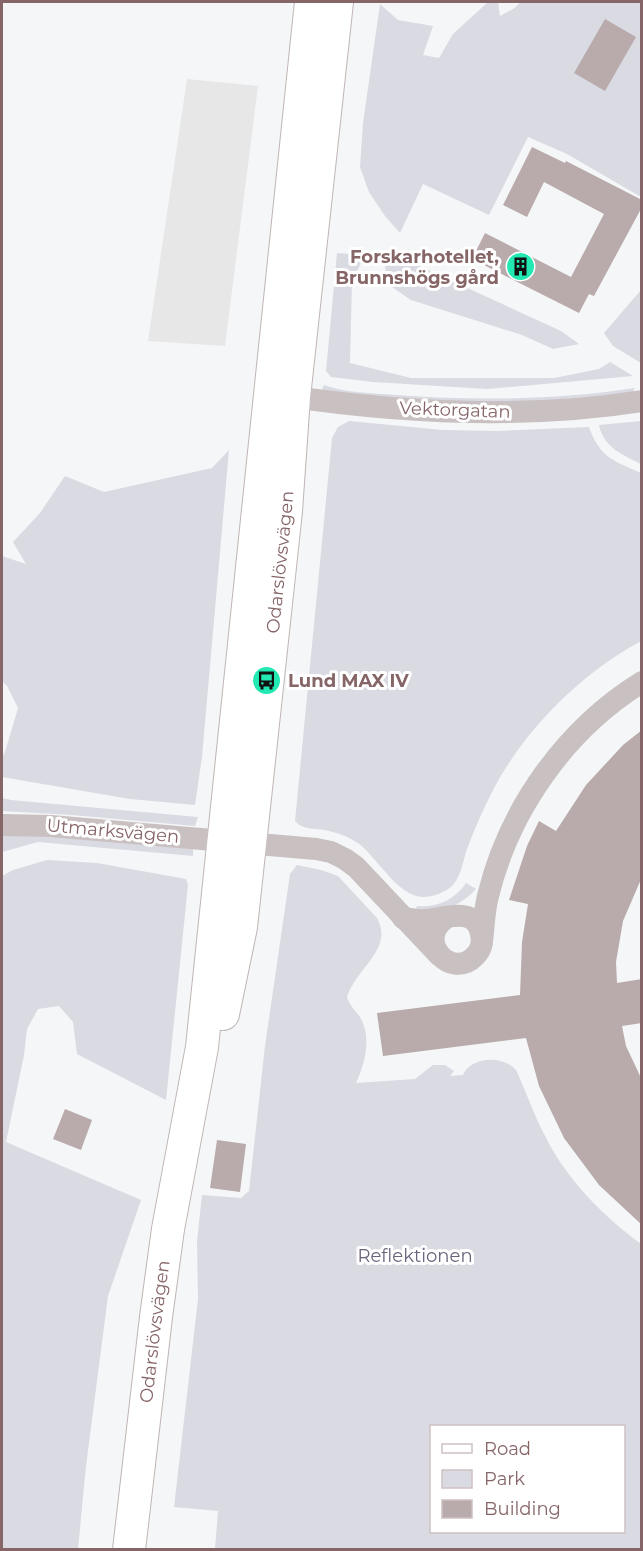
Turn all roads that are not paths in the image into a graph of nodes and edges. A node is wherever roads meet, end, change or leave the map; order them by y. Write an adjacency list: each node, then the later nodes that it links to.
1 (311, 2): 3 (main road, Odarslövsvägen)
2 (337, 2): 3 (main road, Odarslövsvägen)
3 (281, 395): 4 (street, Vektorgatan); 7 (main road, Odarslövsvägen)
4 (642, 401)
5 (642, 682): 8 (street)
6 (2, 825): 7 (street, Utmarksvägen)
7 (237, 842): 10 (street, Utmarksvägen); 13 (main road, Odarslövsvägen)
8 (490, 886): 9 (street); 11 (street)
9 (450, 916): 10 (street); 11 (street); 12 (street)
10 (403, 918): 12 (street, Utmarksvägen)
11 (482, 941): 12 (street)
12 (439, 955)
13 (129, 1550)

